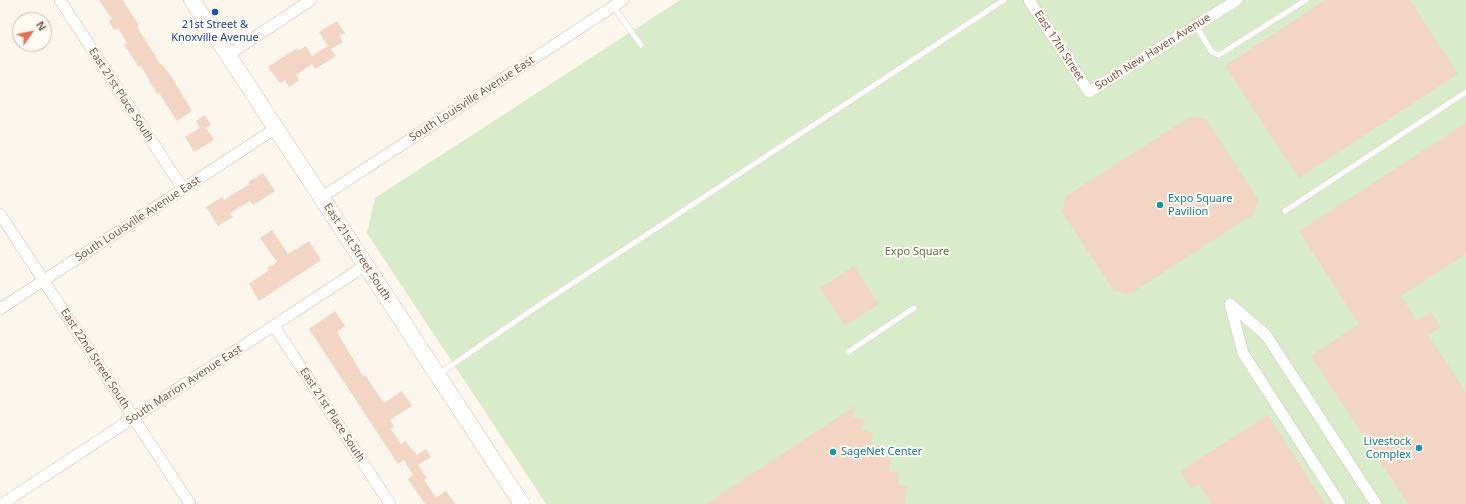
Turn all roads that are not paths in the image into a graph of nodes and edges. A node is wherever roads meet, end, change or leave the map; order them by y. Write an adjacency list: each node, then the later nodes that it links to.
1 (60, 0): 15 (street, East 21st Place South)
2 (192, 0): 11 (main road, East 21st Street South)
3 (311, 0): 11 (street)
4 (1004, 0): 25 (lane)
5 (1029, 0): 12 (street, East 17th Street)
6 (1237, 0): 9 (street, South New Haven Avenue)
7 (1306, 0): 9 (lane)
8 (615, 2): 10 (lane); 16 (street, South Louisville Avenue East)
9 (1196, 26): 12 (street, South New Haven Avenue)
10 (641, 45)
11 (228, 55): 14 (main road, East 21st Street South)
12 (1089, 92)
13 (1466, 92): 17 (lane)
14 (276, 128): 15 (street, South Louisville Avenue East); 16 (main road, East 21st Street South)
15 (183, 189): 20 (street, South Louisville Avenue East)
16 (322, 198): 19 (main road, East 21st Street South)
17 (1285, 211)
18 (0, 214): 20 (street, East 22nd Street South)
19 (366, 265): 23 (street, South Marion Avenue East); 25 (main road, East 21st Street South)
20 (44, 281): 22 (street, South Louisville Avenue East); 26 (street, East 22nd Street South)
21 (914, 308): 24 (lane)
22 (0, 309)
23 (274, 326): 26 (street, South Marion Avenue East); 29 (street, East 21st Place South)
24 (848, 352)
25 (437, 375): 30 (main road, East 21st Street South)
26 (134, 419): 27 (street, South Marion Avenue East); 28 (street, East 22nd Street South)
27 (2, 504)
28 (190, 504)
29 (390, 504)
30 (522, 504)
31 (1340, 504): 32 (street)
32 (1376, 504)

